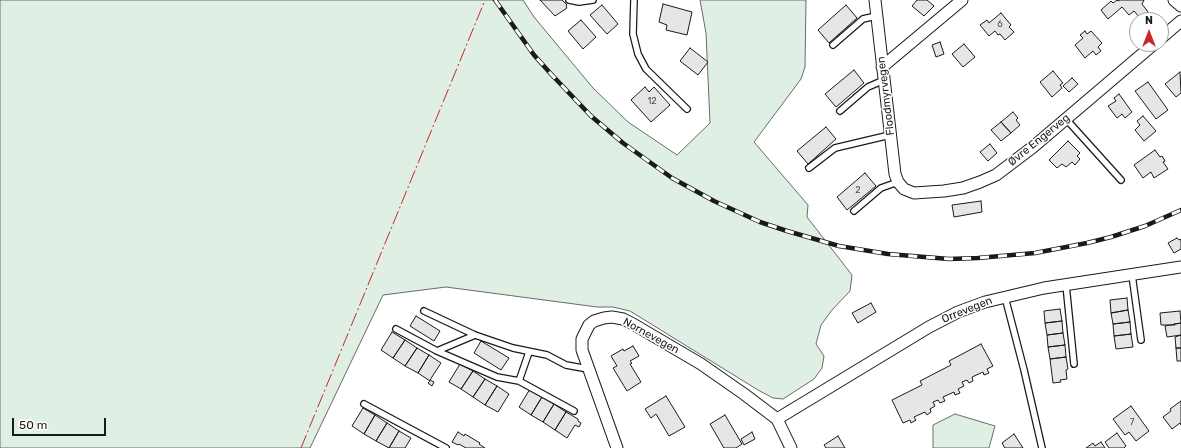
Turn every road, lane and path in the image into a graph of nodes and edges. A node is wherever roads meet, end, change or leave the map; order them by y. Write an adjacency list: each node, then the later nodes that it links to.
1 (569, 0): 2 (lane)
2 (593, 0)
3 (634, 0): 15 (lane)
4 (875, 0): 8 (street, Floodmyrvegen)
5 (962, 0): 13 (street)
6 (1174, 0): 7 (street)
7 (1181, 6)
8 (876, 16): 11 (lane); 13 (street, Floodmyrvegen)
9 (1181, 21): 10 (street)
10 (1169, 31)
11 (833, 45)
12 (1145, 52): 17 (street, Øvre Engerveg)
13 (882, 67): 14 (street, Floodmyrvegen)
14 (884, 80): 16 (lane); 18 (street, Floodmyrvegen)
15 (687, 109)
16 (840, 111)
17 (1066, 119): 20 (lane); 21 (street, Øvre Engerveg)
18 (890, 135): 19 (lane); 21 (street, Floodmyrvegen)
19 (809, 168)
20 (1122, 180)
21 (901, 186): 22 (lane)
22 (854, 211)
23 (1181, 268): 24 (street, Orrevegen)
24 (1132, 275): 25 (street, Orrevegen); 30 (lane)
25 (1066, 285): 26 (street, Orrevegen); 33 (lane)
26 (1005, 296): 38 (street, Orrevegen); 42 (lane)
27 (424, 311): 29 (lane)
28 (396, 329): 31 (lane)
29 (475, 335): 31 (lane); 32 (lane)
30 (1142, 340)
31 (437, 351): 35 (lane)
32 (529, 352): 34 (lane); 35 (lane)
33 (1074, 364)
34 (588, 369): 38 (street, Nornevegen); 40 (street, Nornevegen)
35 (519, 381): 37 (lane)
36 (364, 404): 39 (lane)
37 (574, 411)
38 (777, 419): 41 (street)
39 (446, 448)
40 (618, 448)
41 (791, 448)
42 (1042, 448)

